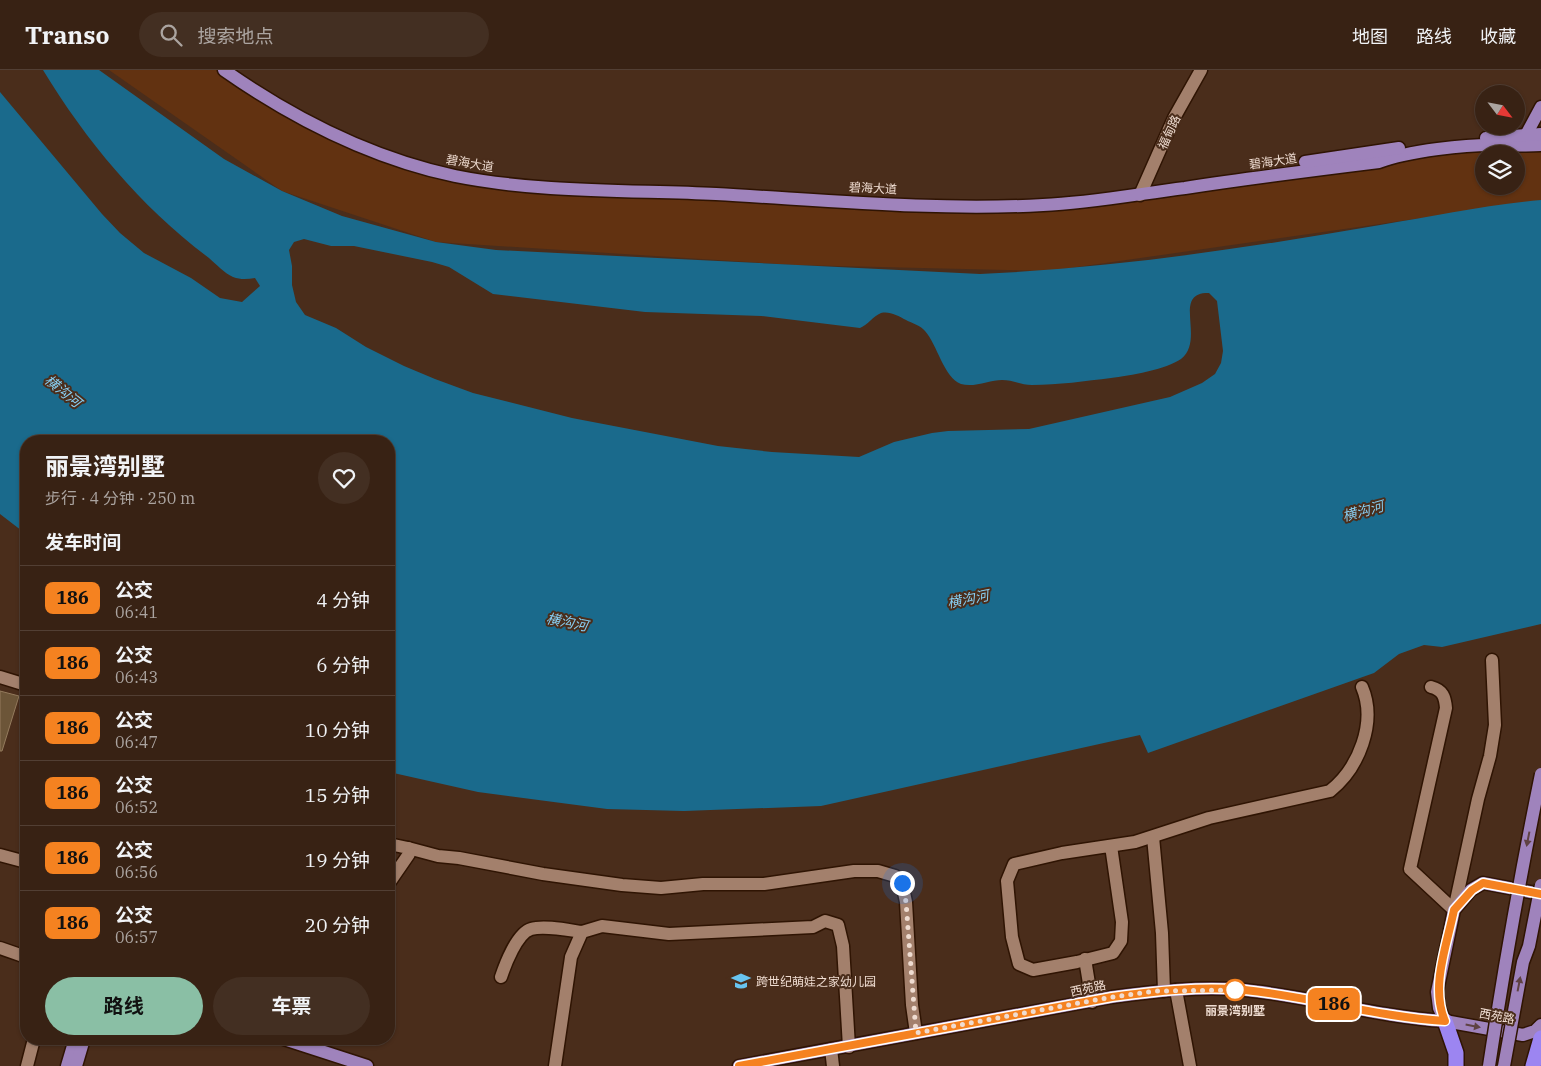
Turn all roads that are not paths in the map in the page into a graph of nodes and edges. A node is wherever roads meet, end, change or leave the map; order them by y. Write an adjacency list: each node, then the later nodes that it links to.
1 (224, 70): 8 (main road, 碧海大道)
2 (235, 70): 8 (main road, 碧海大道)
3 (1200, 70): 8 (street, 福甸路)
4 (1541, 108): 5 (main road)
5 (1527, 134): 6 (main road, 碧海大道); 8 (main road, 碧海大道)
6 (1541, 134)
7 (1541, 145): 8 (main road, 碧海大道)
8 (1142, 191)
9 (1492, 660): 24 (street)
10 (0, 677): 11 (street)
11 (20, 683)
12 (1362, 686): 15 (street)
13 (1431, 687): 24 (street)
14 (1541, 774): 51 (main road, one-way to 51, bridge)
15 (1153, 836): 17 (street); 30 (street)
16 (395, 845): 18 (street)
17 (1111, 846): 28 (street); 28 (street)
18 (408, 848): 21 (street); 34 (street)
19 (0, 855): 20 (street)
20 (20, 860)
21 (395, 874)
22 (1541, 885): 52 (main road, one-way to 22, bridge)
23 (1541, 894): 24 (main road)
24 (1454, 910): 32 (main road)
25 (582, 932): 29 (street); 40 (street); 46 (street)
26 (0, 948): 27 (street)
27 (20, 955)
28 (1085, 959): 31 (street)
29 (501, 977)
30 (1170, 991): 31 (main road, 西苑路); 32 (main road, 西苑路); 49 (street)
31 (1092, 1002): 34 (main road, 西苑路)
32 (1445, 1021): 33 (main road, 西苑路, one-way to 33); 50 (highway)
33 (1541, 1025)
34 (916, 1033): 40 (main road, 西苑路)
35 (1540, 1044): 53 (highway)
36 (32, 1045): 42 (street)
37 (73, 1045): 43 (main road)
38 (82, 1045): 44 (main road)
39 (302, 1045): 45 (main road)
40 (849, 1047): 41 (main road, 西苑路)
41 (831, 1049): 47 (main road, 西苑路); 48 (street)
42 (27, 1066)
43 (67, 1066)
44 (76, 1066)
45 (367, 1066)
46 (555, 1066)
47 (739, 1066)
48 (833, 1066)
49 (1190, 1066)
50 (1456, 1066)
51 (1488, 1066)
52 (1504, 1066)
53 (1533, 1066)

